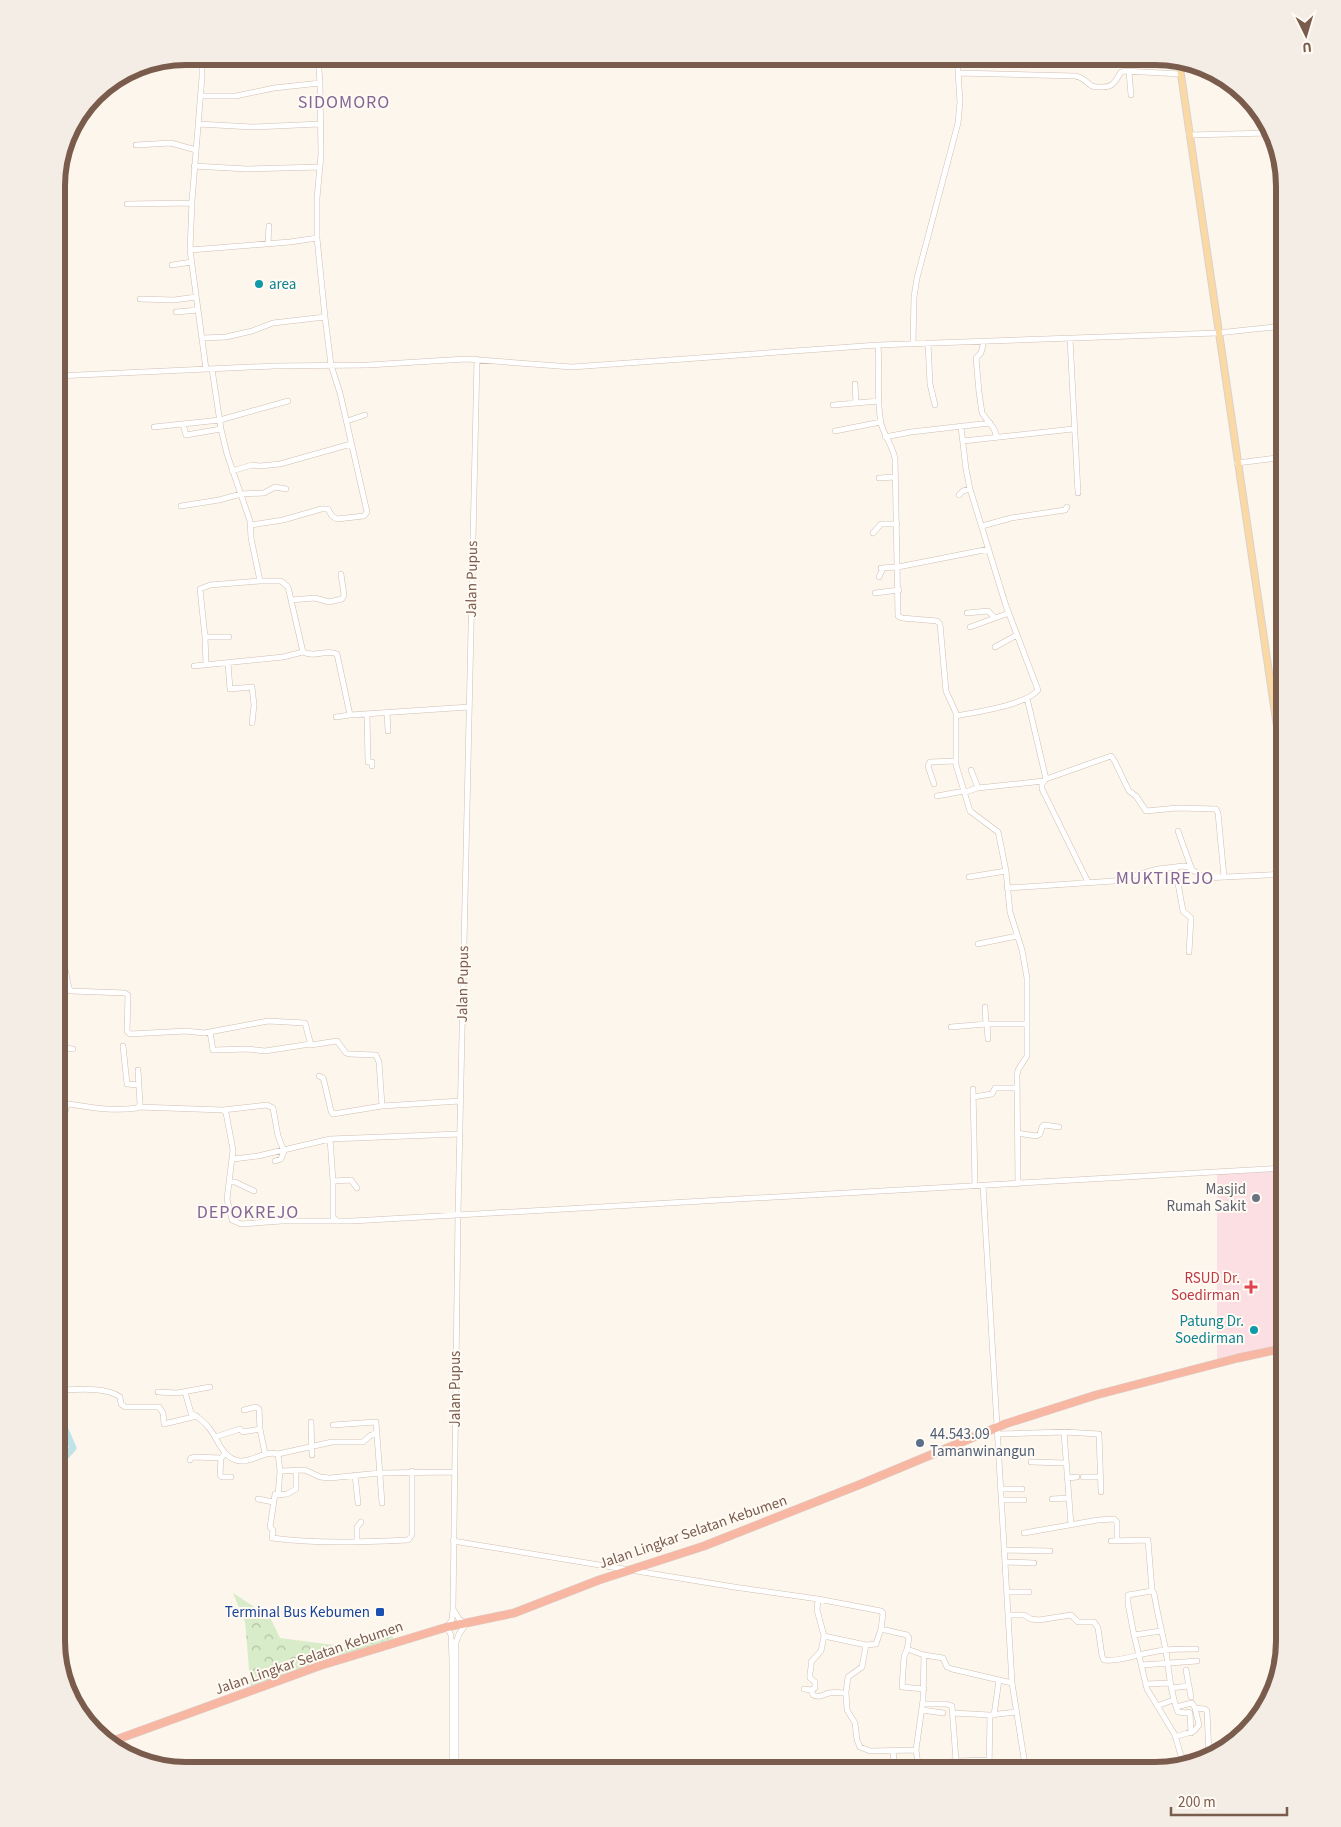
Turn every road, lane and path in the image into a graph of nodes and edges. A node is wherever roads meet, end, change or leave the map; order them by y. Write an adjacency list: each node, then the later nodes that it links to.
1 (202, 65): 10 (street)
2 (319, 65): 8 (street)
3 (958, 65): 6 (street)
4 (1180, 68): 7 (main road)
5 (1129, 72): 6 (street); 7 (street); 9 (street)
6 (958, 73): 37 (street)
7 (1181, 74): 14 (main road)
8 (320, 83): 10 (street); 12 (street)
9 (1131, 95)
10 (200, 96): 11 (street)
11 (198, 124): 12 (street); 16 (street)
12 (320, 124): 18 (street)
13 (1264, 133): 14 (street)
14 (1189, 135): 33 (main road)
15 (136, 146): 16 (street)
16 (196, 150): 17 (street)
17 (194, 166): 18 (street); 19 (street)
18 (320, 167): 22 (street)
19 (192, 203): 20 (street); 24 (street)
20 (126, 204)
21 (268, 226): 23 (street)
22 (317, 238): 23 (street); 31 (street)
23 (268, 243): 24 (street)
24 (190, 250): 25 (street)
25 (192, 262): 26 (street); 27 (street)
26 (172, 265)
27 (196, 297): 28 (street); 29 (street)
28 (140, 299)
29 (198, 310): 30 (street); 34 (street)
30 (176, 312)
31 (325, 317): 34 (street); 41 (street)
32 (1276, 327): 33 (street)
33 (1218, 333): 35 (street); 67 (main road)
34 (203, 338): 42 (street)
35 (1070, 339): 36 (street); 60 (street)
36 (984, 341): 38 (street); 55 (street)
37 (913, 343): 38 (street); 39 (street)
38 (928, 343): 50 (street)
39 (878, 345): 40 (street); 47 (street)
40 (477, 359): 41 (street); 103 (street, Jalan Pupus)
41 (331, 365): 43 (street); 53 (street)
42 (206, 369): 43 (street); 44 (street)
43 (212, 369): 52 (street)
44 (65, 376)
45 (855, 384): 48 (street)
46 (288, 401): 52 (street)
47 (879, 401): 48 (street); 54 (street)
48 (856, 403): 49 (street)
49 (833, 405)
50 (935, 405)
51 (365, 415): 53 (street)
52 (220, 420): 56 (street); 59 (street)
53 (347, 421): 65 (street)
54 (881, 422): 61 (street); 63 (street)
55 (990, 423): 58 (street); 62 (street)
56 (183, 424): 57 (street); 59 (street)
57 (154, 427)
58 (961, 427): 63 (street); 64 (street)
59 (221, 429): 68 (street)
60 (1073, 429): 62 (street); 73 (street)
61 (835, 431)
62 (997, 437): 64 (street)
63 (885, 438): 69 (street)
64 (963, 441): 72 (street)
65 (351, 444): 68 (street); 79 (street)
66 (1276, 458): 67 (street)
67 (1237, 463): 109 (main road)
68 (232, 471): 74 (street)
69 (895, 477): 70 (street); 78 (street)
70 (879, 478)
71 (286, 489): 74 (street)
72 (970, 489): 75 (street); 80 (street)
73 (1078, 492)
74 (241, 494): 76 (street); 79 (street)
75 (959, 495)
76 (181, 506)
77 (1067, 507): 80 (street)
78 (897, 524): 81 (street); 83 (street)
79 (251, 525): 86 (street)
80 (982, 526): 82 (street)
81 (873, 533)
82 (989, 549): 83 (street); 91 (street)
83 (898, 567): 85 (street); 87 (street)
84 (341, 574): 89 (street)
85 (879, 577)
86 (260, 581): 89 (street); 96 (street)
87 (898, 590): 88 (street); 107 (street)
88 (875, 594)
89 (291, 600): 98 (street)
90 (967, 613): 92 (street)
91 (1009, 613): 92 (street); 94 (street)
92 (994, 618): 93 (street)
93 (970, 627)
94 (1017, 635): 97 (street); 102 (street)
95 (229, 637): 96 (street)
96 (205, 638): 100 (street)
97 (995, 647)
98 (303, 652): 99 (street); 106 (street)
99 (228, 663): 100 (street); 110 (street)
100 (206, 664): 101 (street)
101 (194, 666)
102 (1028, 698): 107 (street); 115 (street)
103 (469, 707): 104 (street); 151 (street, Jalan Pupus)
104 (387, 713): 105 (street); 111 (street)
105 (367, 715): 106 (street); 113 (street)
106 (350, 716): 108 (street)
107 (956, 716): 112 (street)
108 (336, 717)
109 (1276, 721)
110 (252, 723)
111 (388, 730)
112 (955, 761): 116 (street); 118 (street)
113 (372, 766)
114 (972, 770): 117 (street)
115 (1045, 780): 117 (street); 126 (street); 127 (street)
116 (934, 784)
117 (978, 788): 118 (street)
118 (964, 791): 119 (street); 123 (street)
119 (937, 796)
120 (1178, 831): 122 (street)
121 (1175, 867): 122 (street); 127 (street); 131 (street)
122 (1192, 870): 126 (street)
123 (1006, 871): 125 (street); 128 (street)
124 (1276, 875): 126 (street)
125 (969, 877)
126 (1224, 878)
127 (1088, 882): 128 (street)
128 (1007, 888): 129 (street)
129 (1017, 936): 130 (street); 137 (street)
130 (978, 944)
131 (1189, 952)
132 (65, 969): 133 (street)
133 (69, 990): 134 (street); 139 (street)
134 (65, 992)
135 (986, 1007): 136 (street)
136 (986, 1024): 137 (street); 138 (street); 140 (street)
137 (1027, 1024): 148 (street)
138 (951, 1027)
139 (210, 1032): 141 (street); 141 (street)
140 (988, 1039)
141 (310, 1044): 153 (street)
142 (123, 1046): 147 (street)
143 (65, 1048): 144 (street)
144 (73, 1049)
145 (138, 1070): 147 (street)
146 (319, 1076): 153 (street)
147 (139, 1084): 154 (street)
148 (1017, 1088): 150 (street); 158 (street)
149 (972, 1089): 150 (street)
150 (973, 1097): 168 (street)
151 (460, 1102): 153 (street); 159 (street, Jalan Pupus)
152 (67, 1104): 154 (street); 156 (street)
153 (382, 1106)
154 (139, 1107): 155 (street)
155 (223, 1110): 161 (street); 162 (street)
156 (65, 1113)
157 (1059, 1127): 158 (street)
158 (1018, 1133): 167 (street)
159 (459, 1134): 160 (street); 172 (street, Jalan Pupus)
160 (330, 1139): 161 (street); 165 (street)
161 (284, 1151): 162 (street); 163 (street)
162 (233, 1159): 166 (street)
163 (275, 1161)
164 (1276, 1169): 167 (street)
165 (333, 1181): 170 (street); 173 (street)
166 (229, 1182): 171 (street); 173 (street)
167 (1018, 1184): 169 (street)
168 (975, 1186): 169 (street); 172 (street)
169 (983, 1186): 184 (street)
170 (357, 1188)
171 (254, 1191)
172 (458, 1214): 173 (street); 199 (street, Jalan Pupus)
173 (337, 1222)
174 (1276, 1350): 184 (highway, Jalan Lingkar Selatan Kebumen)
175 (210, 1387): 178 (street)
176 (65, 1390): 180 (street)
177 (158, 1392): 178 (street)
178 (185, 1392): 180 (street)
179 (244, 1410): 183 (street)
180 (197, 1416): 187 (street)
181 (311, 1422): 188 (street)
182 (333, 1425): 186 (street)
183 (260, 1429): 187 (street); 189 (street)
184 (998, 1430): 185 (street); 207 (street); 228 (highway, Jalan Lingkar Selatan Kebumen)
185 (1064, 1432): 195 (street); 204 (street)
186 (377, 1433): 188 (street); 200 (street)
187 (215, 1437): 192 (street)
188 (312, 1447): 190 (street); 191 (street)
189 (265, 1454): 190 (street); 192 (street)
190 (278, 1454): 196 (street)
191 (312, 1455)
192 (223, 1456): 193 (street); 205 (street)
193 (190, 1460)
194 (1031, 1462): 195 (street)
195 (1066, 1463): 206 (street)
196 (280, 1470): 197 (street); 210 (street)
197 (296, 1470): 201 (street); 210 (street)
198 (412, 1471): 199 (street); 200 (street); 222 (street)
199 (455, 1472): 223 (street, Jalan Pupus)
200 (380, 1473): 201 (street); 218 (street)
201 (355, 1475): 217 (street)
202 (1077, 1477): 206 (street)
203 (1083, 1477): 204 (street)
204 (1101, 1477): 209 (street)
205 (230, 1478)
206 (1067, 1478): 211 (street)
207 (1001, 1489): 208 (street); 214 (street)
208 (1022, 1489)
209 (1101, 1492)
210 (275, 1494): 216 (street)
211 (1068, 1498): 213 (street); 220 (street)
212 (258, 1499): 216 (street)
213 (1052, 1499)
214 (1002, 1500): 215 (street); 224 (street)
215 (1024, 1500)
216 (273, 1502): 222 (street)
217 (358, 1503)
218 (382, 1504)
219 (361, 1522): 222 (street)
220 (1071, 1525): 221 (street); 229 (street)
221 (1024, 1533)
222 (357, 1542)
223 (453, 1542): 228 (street); 233 (street, Jalan Pupus)
224 (1005, 1550): 225 (street); 226 (street)
225 (1050, 1551)
226 (1006, 1562): 227 (street); 230 (street)
227 (1034, 1563)
228 (628, 1570): 232 (street); 235 (highway, Jalan Lingkar Selatan Kebumen)
229 (1152, 1590): 238 (street); 239 (street)
230 (1007, 1592): 231 (street); 234 (street)
231 (1028, 1592)
232 (818, 1599): 237 (street); 240 (street)
233 (453, 1609): 235 (street); 236 (street, Jalan Pupus)
234 (1009, 1616): 246 (street); 252 (street)
235 (466, 1624): 236 (highway, Jalan Lingkar Selatan Kebumen); 284 (street)
236 (447, 1627): 276 (highway, Jalan Lingkar Selatan Kebumen); 283 (street)
237 (881, 1629): 241 (street); 242 (street)
238 (1161, 1631): 239 (street); 244 (street)
239 (1134, 1635): 246 (street)
240 (824, 1636): 241 (street); 258 (street)
241 (866, 1645): 259 (street)
242 (906, 1649): 245 (street); 257 (street)
243 (1196, 1649): 244 (street)
244 (1166, 1650): 246 (street); 248 (street)
245 (924, 1655): 251 (street); 257 (street)
246 (1138, 1655): 249 (street)
247 (1197, 1661): 248 (street)
248 (1167, 1663): 249 (street); 254 (street)
249 (1142, 1665): 253 (street)
250 (1186, 1670): 255 (street)
251 (999, 1680): 252 (street); 269 (street)
252 (1012, 1683): 266 (street)
253 (1146, 1684): 254 (street); 262 (street)
254 (1170, 1685): 255 (street); 261 (street)
255 (1188, 1686): 260 (street)
256 (804, 1689): 258 (street)
257 (924, 1689): 263 (street)
258 (812, 1690): 259 (street)
259 (846, 1693): 279 (street)
260 (1191, 1696)
261 (1173, 1700): 262 (street); 264 (street)
262 (1157, 1706): 275 (street)
263 (922, 1707): 267 (street); 268 (street); 278 (street)
264 (1176, 1707): 265 (street); 271 (street)
265 (1195, 1708): 270 (street); 273 (street)
266 (1016, 1712): 269 (street); 288 (street)
267 (943, 1713)
268 (953, 1713): 269 (street); 281 (street)
269 (992, 1715): 282 (street)
270 (1198, 1718): 271 (street); 272 (street)
271 (1190, 1720): 274 (street)
272 (1198, 1728): 273 (street); 274 (street)
273 (1208, 1731): 277 (street)
274 (1191, 1733): 275 (street)
275 (1175, 1737): 280 (street)
276 (116, 1740)
277 (1209, 1749)
278 (916, 1750): 279 (street); 286 (street)
279 (892, 1751): 285 (street)
280 (1181, 1759)
281 (956, 1760): 282 (street); 287 (street)
282 (989, 1760)
283 (452, 1762)
284 (456, 1762)
285 (894, 1762)
286 (917, 1762)
287 (952, 1762)
288 (1024, 1762)

